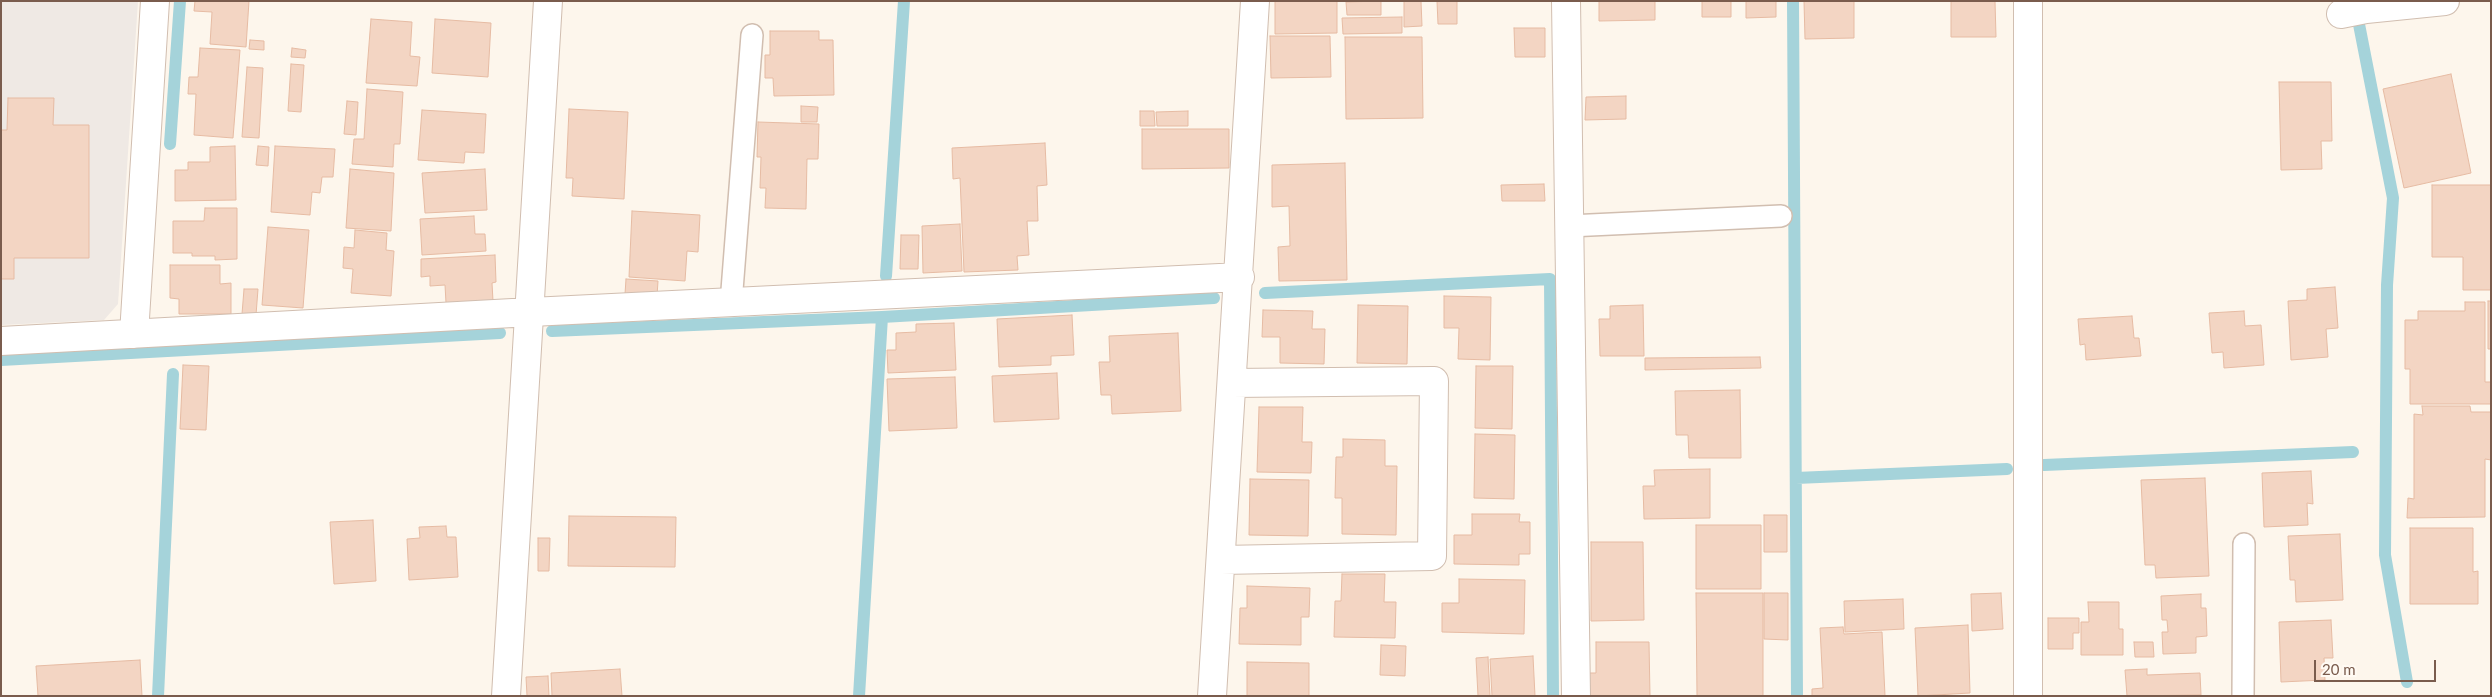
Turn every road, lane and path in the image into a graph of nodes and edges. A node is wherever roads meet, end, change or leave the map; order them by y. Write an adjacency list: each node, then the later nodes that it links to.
1 (155, 1): 14 (street)
2 (548, 1): 13 (street)
3 (1255, 1): 11 (street)
4 (1566, 1): 10 (street)
5 (2028, 1): 22 (street)
6 (2445, 1): 7 (street)
7 (2354, 12)
8 (752, 35): 12 (lane)
9 (1781, 216): 10 (lane)
10 (1569, 226): 21 (street)
11 (1240, 277): 12 (street); 16 (street)
12 (731, 303): 13 (street)
13 (531, 312): 14 (street); 19 (street)
14 (134, 334): 15 (street)
15 (1, 341)
16 (1232, 383): 18 (street); 18 (street)
17 (2244, 544): 23 (lane)
18 (1221, 560): 20 (street)
19 (506, 696)
20 (1212, 696)
21 (1576, 696)
22 (2028, 696)
23 (2243, 696)

